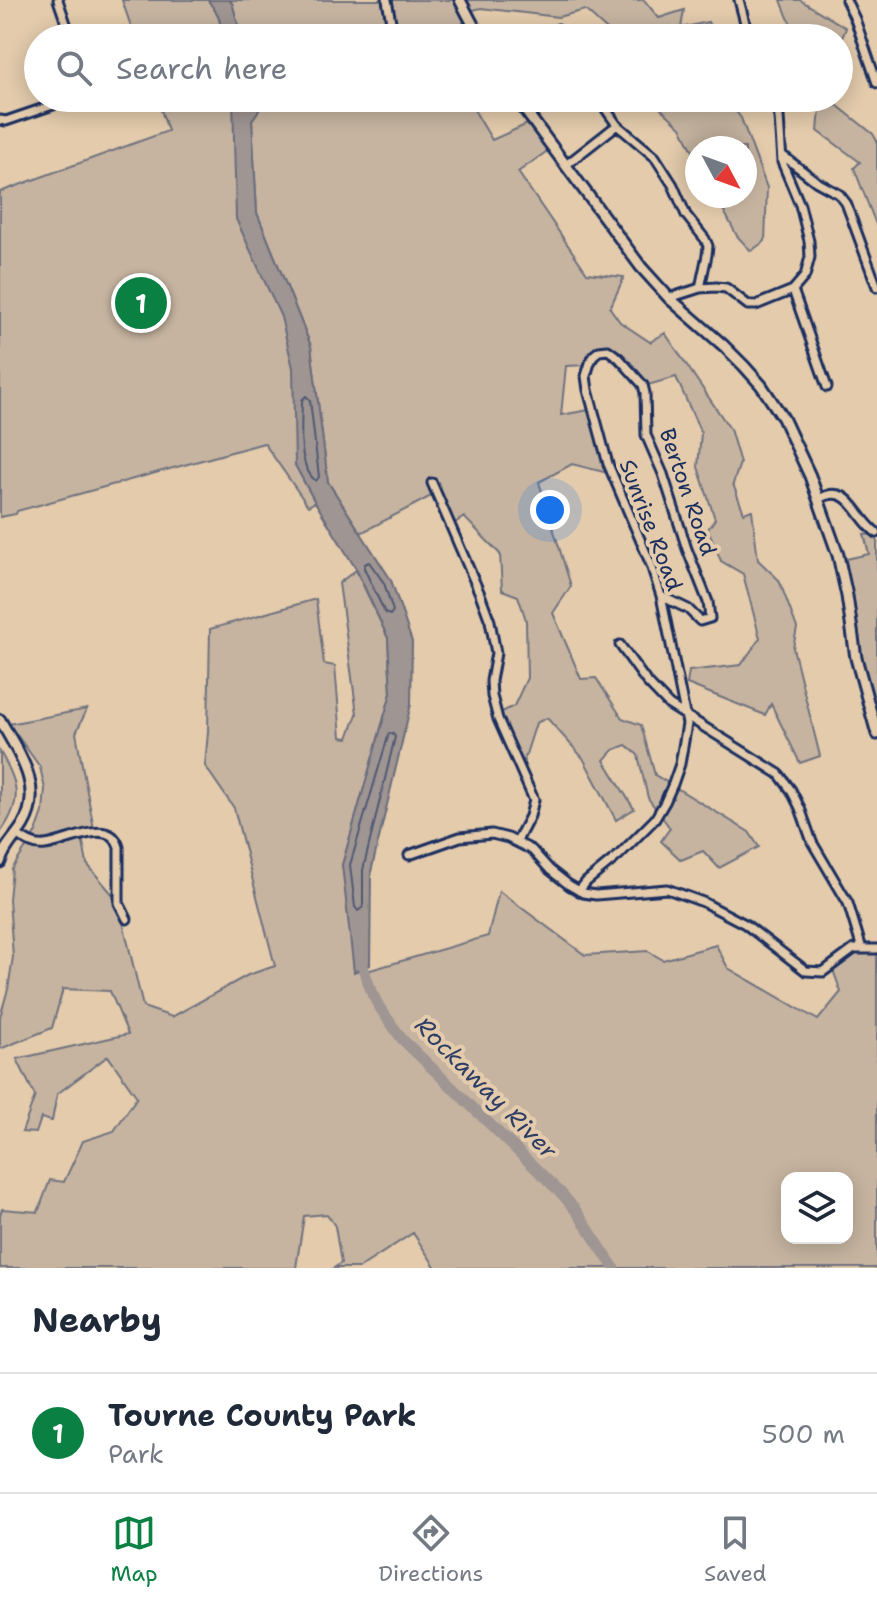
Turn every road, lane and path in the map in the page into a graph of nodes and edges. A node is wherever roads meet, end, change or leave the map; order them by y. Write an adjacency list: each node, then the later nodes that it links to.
1 (58, 0): 6 (street)
2 (387, 0): 7 (street)
3 (460, 0): 8 (street)
4 (739, 0): 9 (street)
5 (846, 0): 10 (street)
6 (66, 24)
7 (391, 24)
8 (473, 24)
9 (745, 24)
10 (877, 83)
11 (32, 112): 15 (street)
12 (526, 112): 18 (street)
13 (608, 112): 16 (street)
14 (777, 112): 17 (street)
15 (0, 120)
16 (617, 125): 18 (street); 20 (street)
17 (782, 155): 19 (street); 21 (street)
18 (566, 165): 22 (street)
19 (877, 287)
20 (700, 288): 21 (street); 22 (street)
21 (793, 290): 24 (street)
22 (669, 298): 26 (street)
23 (593, 356): 28 (street, Sunrise Road); 28 (street, Berton Road)
24 (827, 387)
25 (432, 483): 34 (street)
26 (819, 499): 27 (street); 32 (street)
27 (877, 533)
28 (661, 596): 30 (street, Sunrise Road)
29 (620, 645): 30 (street)
30 (683, 712): 37 (street, Sunrise Road); 39 (street)
31 (0, 720): 33 (street)
32 (877, 734)
33 (16, 834): 36 (street); 38 (street)
34 (517, 841): 35 (street); 37 (street)
35 (409, 855)
36 (0, 862)
37 (579, 891): 39 (street)
38 (127, 919)
39 (862, 949): 40 (street)
40 (877, 949)

